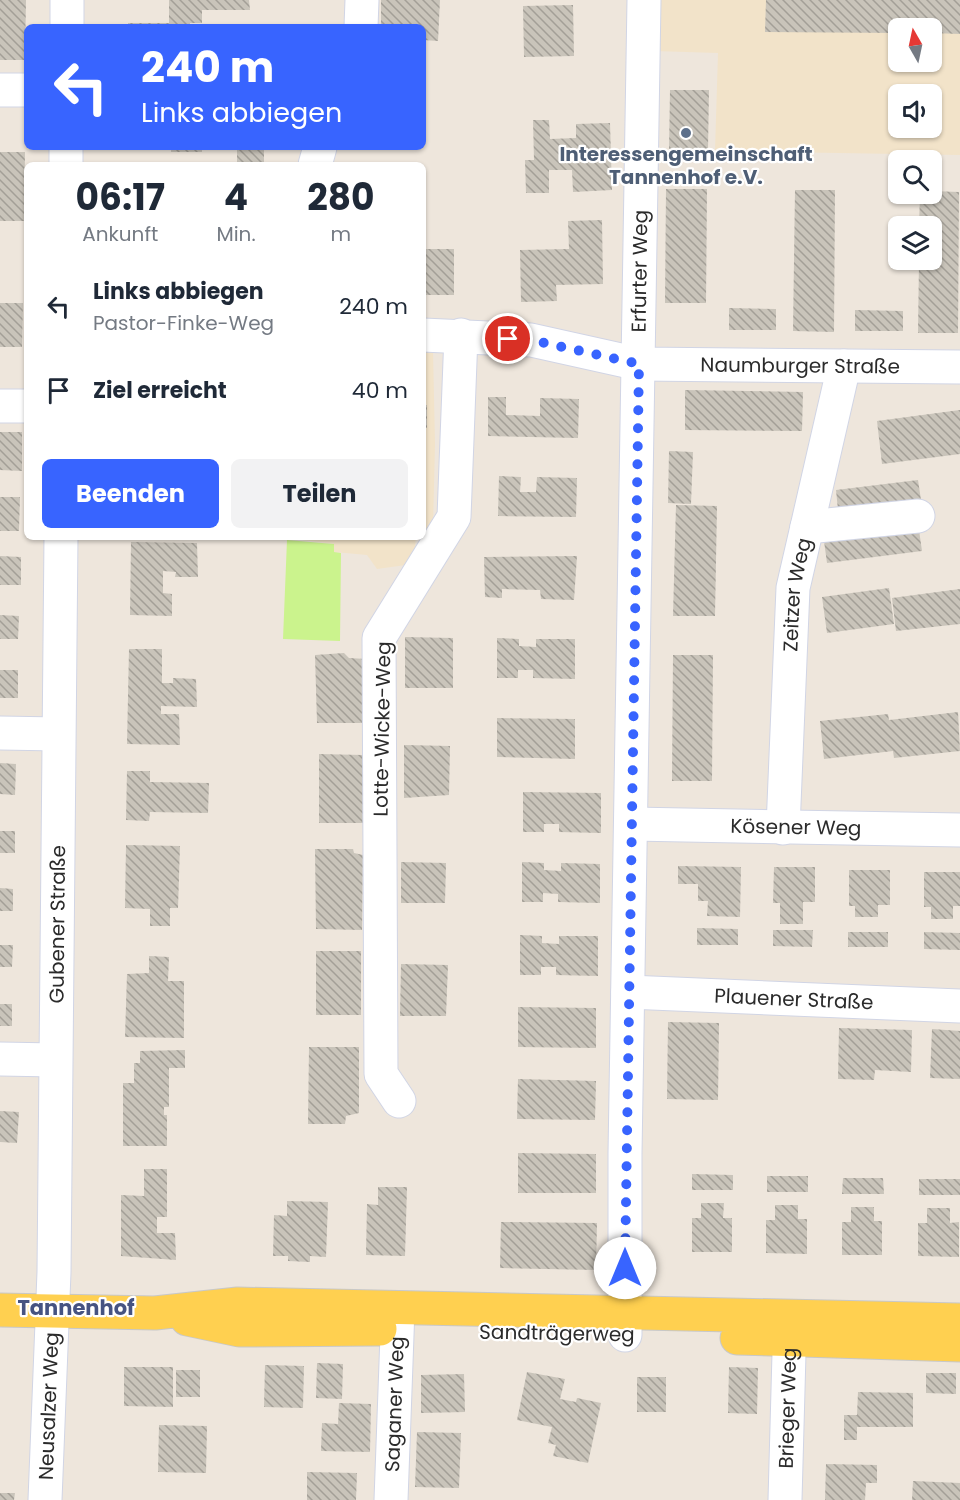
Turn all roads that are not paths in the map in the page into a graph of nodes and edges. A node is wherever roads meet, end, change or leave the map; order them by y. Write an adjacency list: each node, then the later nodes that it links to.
1 (68, 0): 4 (street)
2 (362, 0): 5 (street)
3 (644, 0): 10 (street, Erfurter Weg)
4 (67, 24)
5 (361, 24)
6 (0, 90): 7 (street)
7 (24, 90)
8 (426, 335): 9 (street, Naumburger Straße)
9 (461, 335): 10 (street, Naumburger Straße); 27 (street, Lotte-Wicke-Weg)
10 (639, 364): 11 (street, Naumburger Straße); 20 (street, Erfurter Weg)
11 (844, 366): 12 (street, Naumburger Straße); 16 (street, Zeitzer Weg)
12 (960, 367)
13 (0, 406): 14 (street)
14 (24, 406)
15 (918, 516): 16 (street)
16 (807, 527): 21 (street, Zeitzer Weg)
17 (61, 540): 19 (street, Gubener Straße)
18 (0, 733): 19 (street)
19 (58, 734): 26 (street, Gubener Straße)
20 (632, 824): 21 (street, Kösener Weg); 23 (street, Erfurter Weg)
21 (783, 828): 22 (street, Kösener Weg)
22 (960, 830)
23 (628, 992): 24 (street, Plauener Straße); 32 (street, Erfurter Weg)
24 (960, 1006)
25 (0, 1059): 26 (street)
26 (55, 1060): 29 (street, Gubener Straße)
27 (399, 1101)
28 (0, 1310): 29 (main road, Sandträgerweg)
29 (53, 1312): 30 (main road, Sandträgerweg); 35 (street, Neusalzer Weg)
30 (397, 1319): 32 (main road, Sandträgerweg); 36 (street, Saganer Weg)
31 (960, 1320): 33 (main road, Sandträgerweg)
32 (625, 1324): 33 (main road, Sandträgerweg)
33 (789, 1328): 34 (main road, Sandträgerweg); 37 (street, Brieger Weg)
34 (960, 1345)
35 (45, 1500)
36 (391, 1500)
37 (785, 1500)

